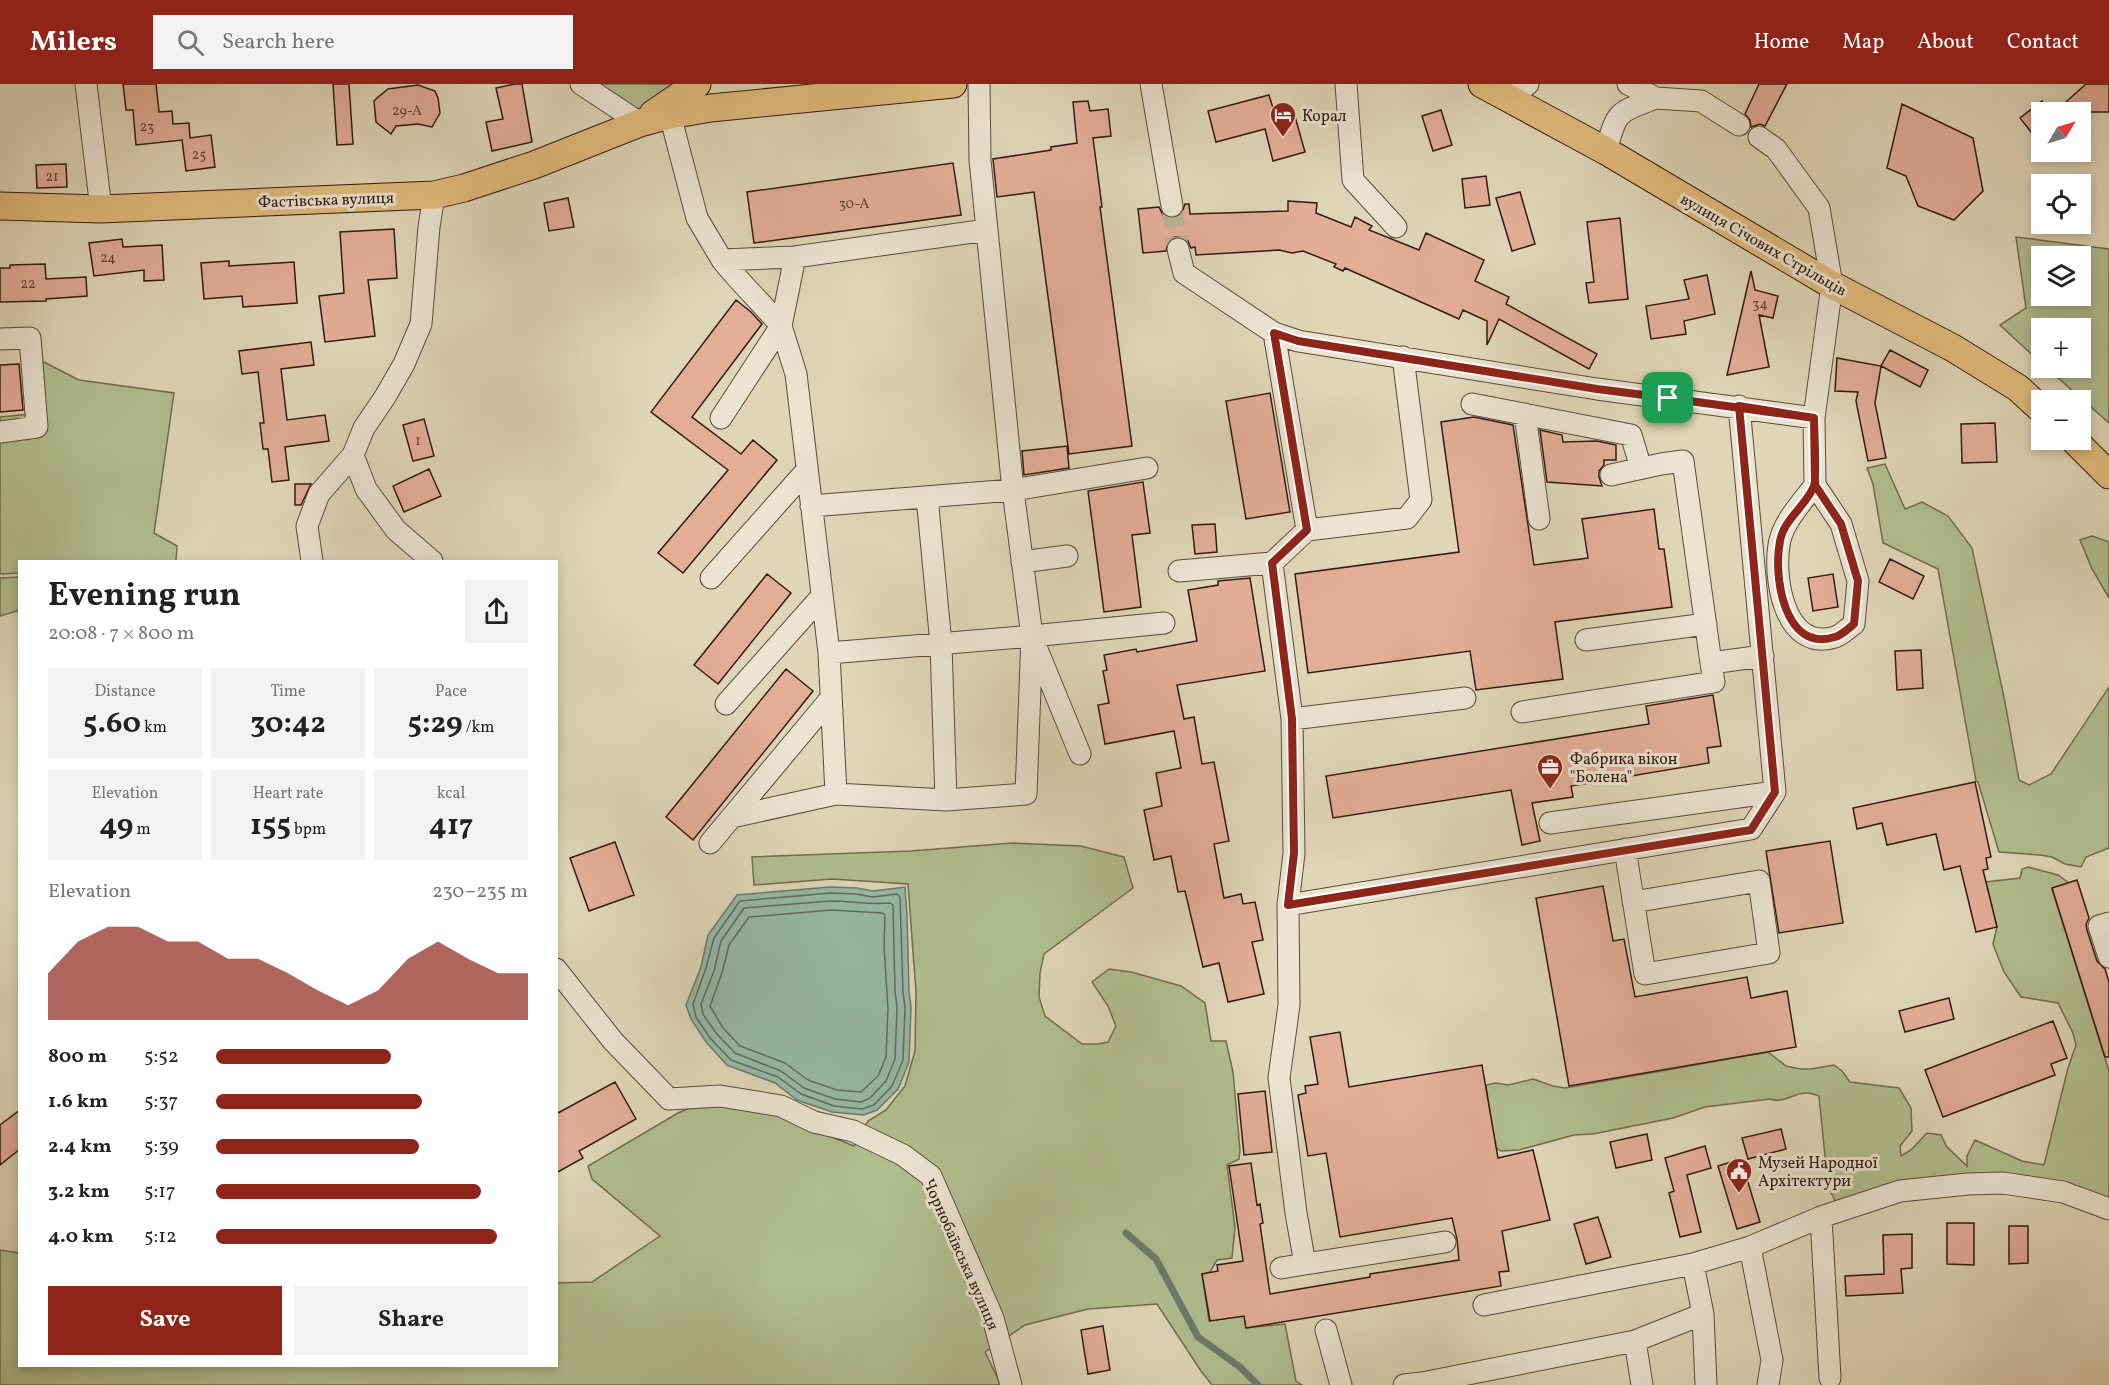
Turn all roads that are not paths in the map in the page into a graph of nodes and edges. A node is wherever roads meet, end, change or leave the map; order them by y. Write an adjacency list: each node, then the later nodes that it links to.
1 (86, 84): 20 (street)
2 (581, 84): 13 (street)
3 (698, 84): 13 (main road, Фастівська вулиця)
4 (953, 84): 12 (main road, Фастівська вулиця)
5 (979, 84): 22 (street)
6 (1151, 84): 18 (street)
7 (1346, 84): 21 (street)
8 (1482, 84): 10 (main road, вулиця Січових Стрільців)
9 (1628, 84): 11 (street)
10 (1519, 92): 16 (main road, вулиця Січових Стрільців)
11 (1656, 98): 14 (street); 16 (street)
12 (670, 115): 13 (main road, Фастівська вулиця); 25 (street)
13 (640, 123): 17 (main road, Фастівська вулиця)
14 (1739, 125)
15 (1759, 137): 26 (street)
16 (1606, 151): 26 (main road, вулиця Січових Стрільців)
17 (434, 195): 20 (main road, Фастівська вулиця); 39 (street)
18 (1172, 206)
19 (0, 207): 20 (main road, Фастівська вулиця)
20 (101, 209)
21 (1396, 227)
22 (987, 230): 24 (street); 46 (street)
23 (1178, 249): 28 (street)
24 (795, 257): 25 (street); 27 (street)
25 (722, 260): 27 (street)
26 (1832, 285): 31 (main road, вулиця Січових Стрільців); 36 (street)
27 (781, 326): 35 (street); 42 (street)
28 (1274, 333): 30 (street); 50 (street)
29 (0, 339): 37 (street)
30 (1403, 357): 33 (street); 50 (street)
31 (2031, 400)
32 (1472, 404): 34 (street)
33 (1739, 406): 36 (street); 65 (street)
34 (1525, 414): 41 (street); 49 (street)
35 (721, 418)
36 (1814, 418): 45 (street)
37 (0, 432)
38 (2084, 450): 44 (main road)
39 (353, 455): 52 (street); 53 (street)
40 (1148, 468): 46 (street)
41 (1641, 468): 43 (street); 60 (street)
42 (807, 470): 48 (street); 57 (street)
43 (1611, 475)
44 (2109, 475)
45 (1815, 485): 45 (street)
46 (1013, 490): 47 (street); 54 (street)
47 (927, 497): 48 (street); 63 (street)
48 (811, 506): 58 (street)
49 (1539, 519)
50 (1307, 530): 55 (street)
51 (1067, 556): 54 (street)
52 (312, 560)
53 (431, 560)
54 (1022, 562): 61 (street)
55 (1272, 563): 56 (street); 71 (street)
56 (1179, 571)
57 (711, 578)
58 (822, 596): 64 (street); 69 (street)
59 (1164, 623): 61 (street)
60 (1706, 624): 62 (street); 66 (street)
61 (1032, 636): 63 (street); 72 (street); 75 (street)
62 (1586, 640)
63 (941, 644): 64 (street); 75 (street)
64 (829, 653): 67 (street)
65 (1763, 656): 66 (street); 73 (street)
66 (1711, 663): 70 (street)
67 (831, 698): 74 (street); 76 (street)
68 (1465, 698): 71 (street)
69 (726, 704)
70 (1522, 712)
71 (1292, 719): 81 (street)
72 (1080, 754)
73 (1775, 792): 77 (street); 79 (street)
74 (836, 794): 75 (street); 76 (street)
75 (946, 800)
76 (732, 817): 78 (street)
77 (1550, 823)
78 (710, 843)
79 (1625, 849): 80 (street); 81 (street)
80 (1633, 902): 80 (street)
81 (1288, 905): 89 (street)
82 (2109, 923): 83 (street)
83 (2109, 957)
84 (558, 972): 98 (street, Чорнобаївська вулиця)
85 (2109, 1209): 86 (street)
86 (1821, 1218): 88 (street); 96 (street)
87 (1445, 1242): 89 (street)
88 (1750, 1246): 90 (street); 102 (street)
89 (1305, 1264): 91 (street)
90 (1693, 1264): 92 (street); 93 (street)
91 (1281, 1268)
92 (1484, 1305)
93 (1702, 1314): 95 (street); 101 (street)
94 (1326, 1330): 99 (street)
95 (1635, 1341): 97 (street); 100 (street)
96 (1830, 1378)
97 (1416, 1384)
98 (1011, 1385)
99 (1341, 1385)
100 (1642, 1385)
101 (1707, 1385)
102 (1768, 1385)

